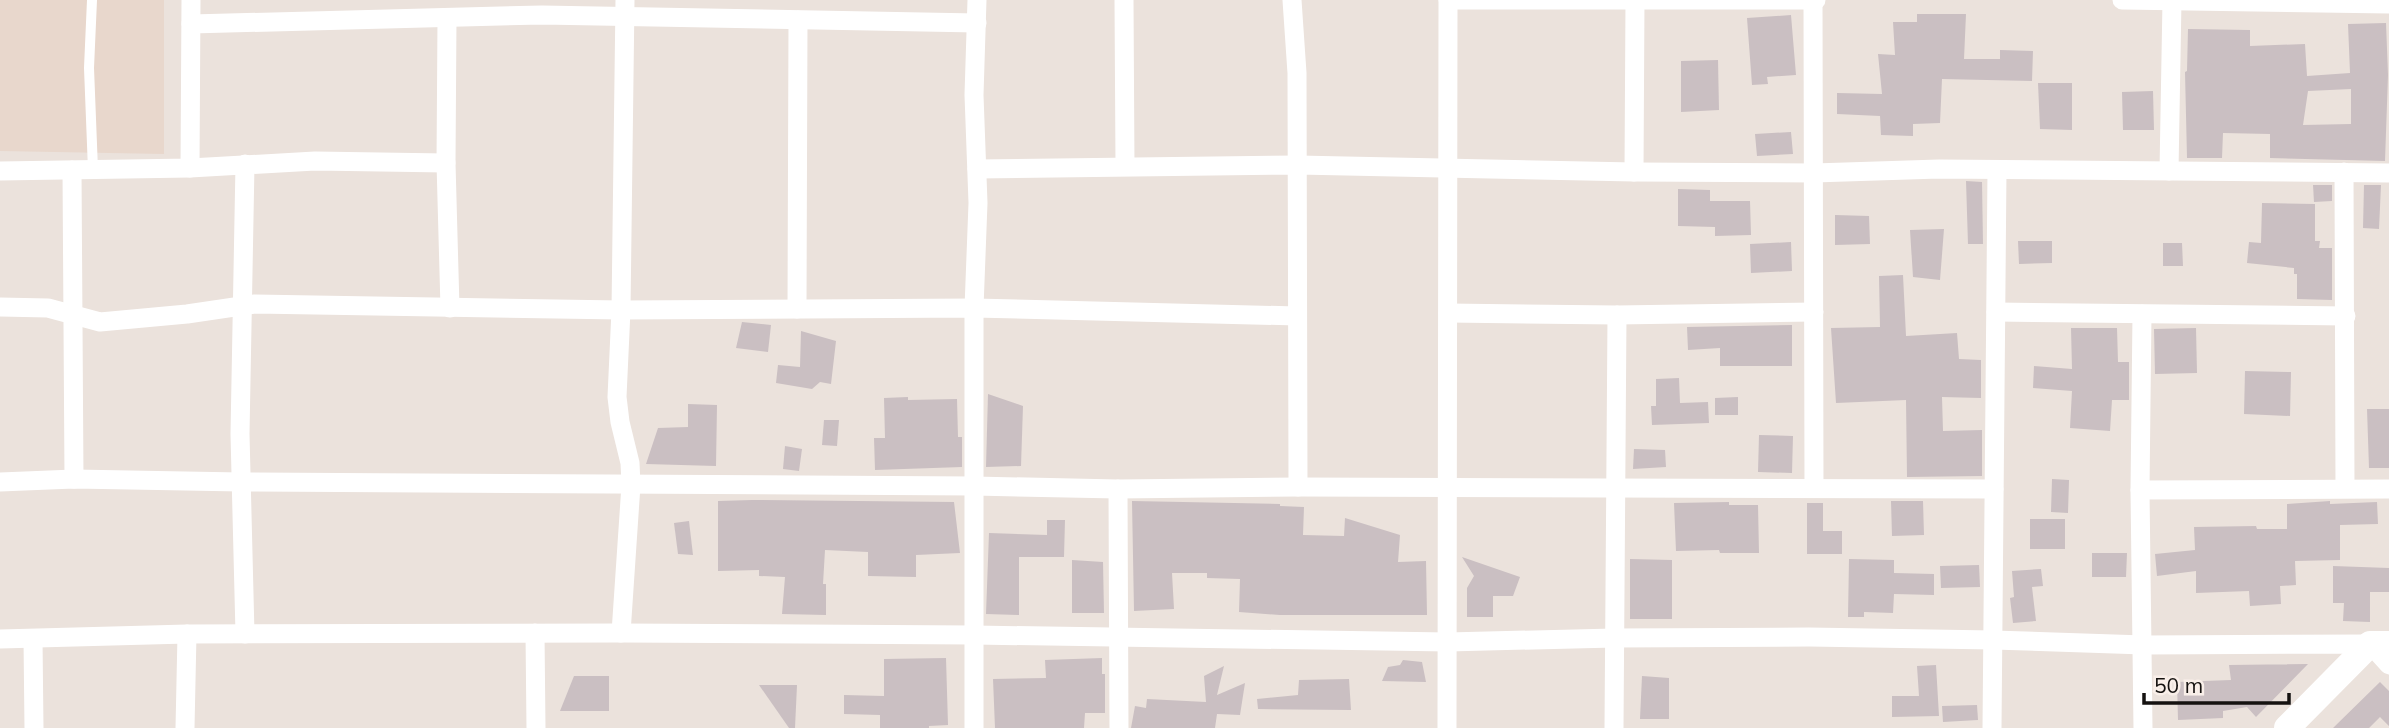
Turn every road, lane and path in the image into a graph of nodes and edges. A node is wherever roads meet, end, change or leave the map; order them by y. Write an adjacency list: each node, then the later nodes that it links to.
1 (92, 0): 25 (lane)
2 (191, 0): 16 (street)
3 (977, 0): 15 (street)
4 (1124, 0): 20 (street)
5 (1292, 0): 19 (street)
6 (1448, 0): 9 (street); 21 (street)
7 (1814, 0): 9 (street); 31 (street)
8 (2122, 0): 10 (street)
9 (1635, 1): 29 (street)
10 (2172, 1): 11 (street); 28 (street)
11 (2389, 4)
12 (625, 8): 13 (street); 14 (street); 38 (street)
13 (447, 18): 16 (street); 17 (street)
14 (798, 20): 15 (street); 37 (street)
15 (977, 23): 23 (street)
16 (191, 24): 22 (street)
17 (446, 163): 18 (street); 35 (street)
18 (245, 164): 22 (street); 33 (street)
19 (1298, 165): 20 (street); 21 (street); 45 (street)
20 (1125, 166): 23 (street)
21 (1448, 167): 29 (street); 41 (street)
22 (190, 168): 25 (street)
23 (977, 169): 36 (street)
24 (72, 170): 25 (street); 27 (street); 44 (street)
25 (93, 170)
26 (1997, 170): 28 (street); 31 (street); 40 (street)
27 (0, 171)
28 (2169, 171): 30 (street)
29 (1634, 172): 31 (street)
30 (2344, 172): 32 (street); 46 (street)
31 (1814, 173): 39 (street)
32 (2389, 173)
33 (243, 305): 35 (street); 44 (street); 49 (street)
34 (0, 307): 44 (street)
35 (450, 308): 38 (street)
36 (974, 308): 37 (street); 45 (street); 51 (street)
37 (797, 309): 38 (street)
38 (621, 310): 50 (street)
39 (1814, 312): 43 (street); 54 (street)
40 (1996, 312): 42 (street); 58 (street)
41 (1448, 313): 43 (street); 53 (street)
42 (2142, 314): 46 (street); 60 (street)
43 (1617, 315): 57 (street)
44 (72, 316): 47 (street)
45 (1297, 316): 52 (street)
46 (2346, 316): 55 (street)
47 (74, 479): 48 (street); 49 (street)
48 (0, 482)
49 (241, 482): 50 (street); 64 (street)
50 (631, 485): 51 (street); 62 (street)
51 (974, 486): 56 (street); 65 (street)
52 (1298, 487): 53 (street); 56 (street)
53 (1446, 488): 57 (street); 71 (street)
54 (1814, 488): 57 (street); 58 (street)
55 (2345, 488): 59 (street); 60 (street)
56 (1118, 489): 66 (street)
57 (1615, 489): 67 (street)
58 (1994, 489): 70 (street)
59 (2389, 489)
60 (2140, 490): 73 (street)
61 (535, 633): 62 (street); 64 (street); 77 (street)
62 (621, 633): 65 (street)
63 (187, 634): 64 (street); 69 (street); 76 (street)
64 (245, 634)
65 (974, 635): 66 (street); 78 (street)
66 (1118, 637): 71 (street); 79 (street)
67 (1614, 638): 70 (street); 71 (street); 81 (street)
68 (0, 639): 69 (street)
69 (33, 639): 75 (street)
70 (1993, 640): 73 (street); 82 (street)
71 (1448, 642): 80 (street)
72 (2379, 644): 73 (street); 74 (street); 84 (street)
73 (2144, 645): 83 (street)
74 (2389, 665)
75 (34, 728)
76 (185, 728)
77 (536, 728)
78 (974, 728)
79 (1119, 728)
80 (1447, 728)
81 (1614, 728)
82 (1992, 728)
83 (2143, 728)
84 (2287, 728)

